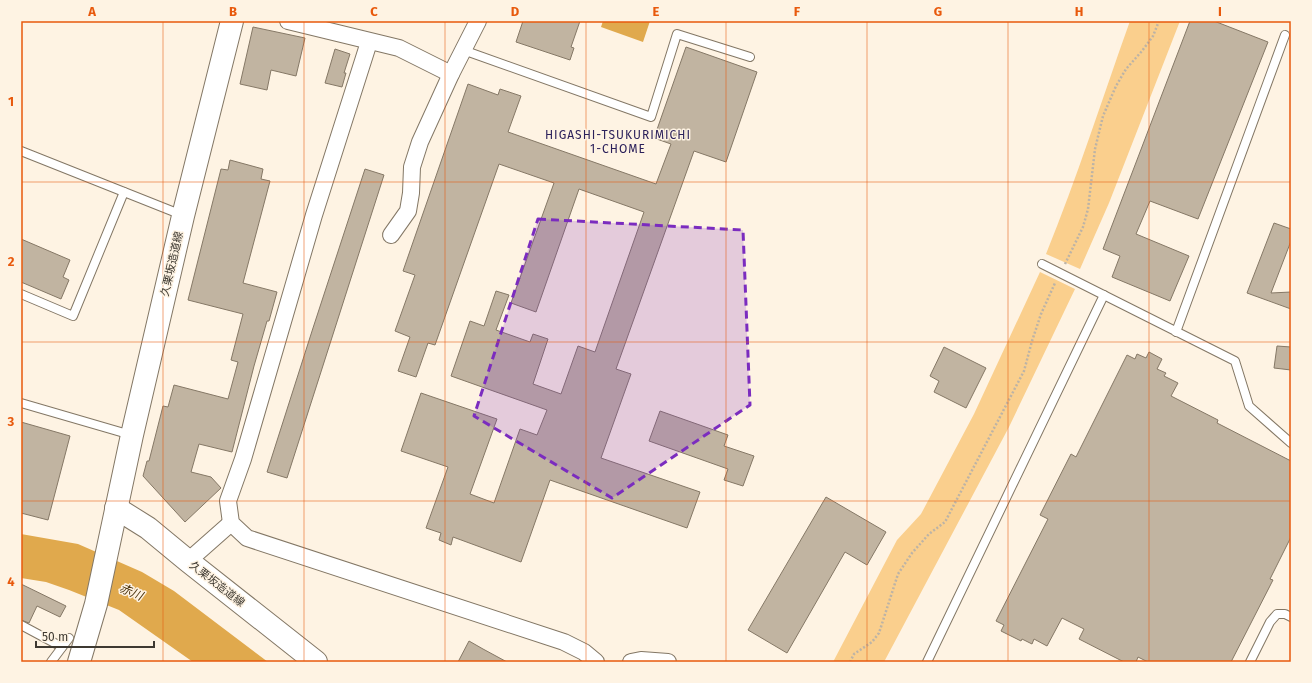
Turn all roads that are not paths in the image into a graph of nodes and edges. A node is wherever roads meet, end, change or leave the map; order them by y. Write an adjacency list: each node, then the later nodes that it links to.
1 (232, 21): 11 (main road, 久栗坂造道線)
2 (288, 21): 5 (street)
3 (478, 21): 6 (street)
4 (1286, 35): 16 (lane)
5 (369, 42): 8 (street); 21 (street)
6 (463, 50): 7 (lane); 8 (street)
7 (750, 57)
8 (451, 74): 12 (street)
9 (21, 151): 10 (lane)
10 (124, 192): 11 (lane); 14 (lane)
11 (183, 216): 18 (main road, 久栗坂造道線)
12 (391, 235)
13 (1042, 264): 15 (lane)
14 (21, 294)
15 (1104, 295): 16 (lane); 33 (lane)
16 (1176, 332): 19 (lane)
17 (21, 403): 18 (lane)
18 (132, 436): 20 (main road, 久栗坂造道線)
19 (1291, 443)
20 (116, 508): 22 (main road, 久栗坂造道線); 28 (main road, 久栗坂造道線)
21 (231, 522): 22 (street); 30 (street)
22 (188, 561): 29 (main road, 久栗坂造道線)
23 (1291, 617): 34 (lane)
24 (21, 625): 26 (lane)
25 (69, 638): 26 (lane)
26 (62, 648): 27 (lane)
27 (51, 662)
28 (79, 662)
29 (316, 662)
30 (596, 662)
31 (631, 662): 32 (street)
32 (668, 662)
33 (927, 662)
34 (1250, 662)

